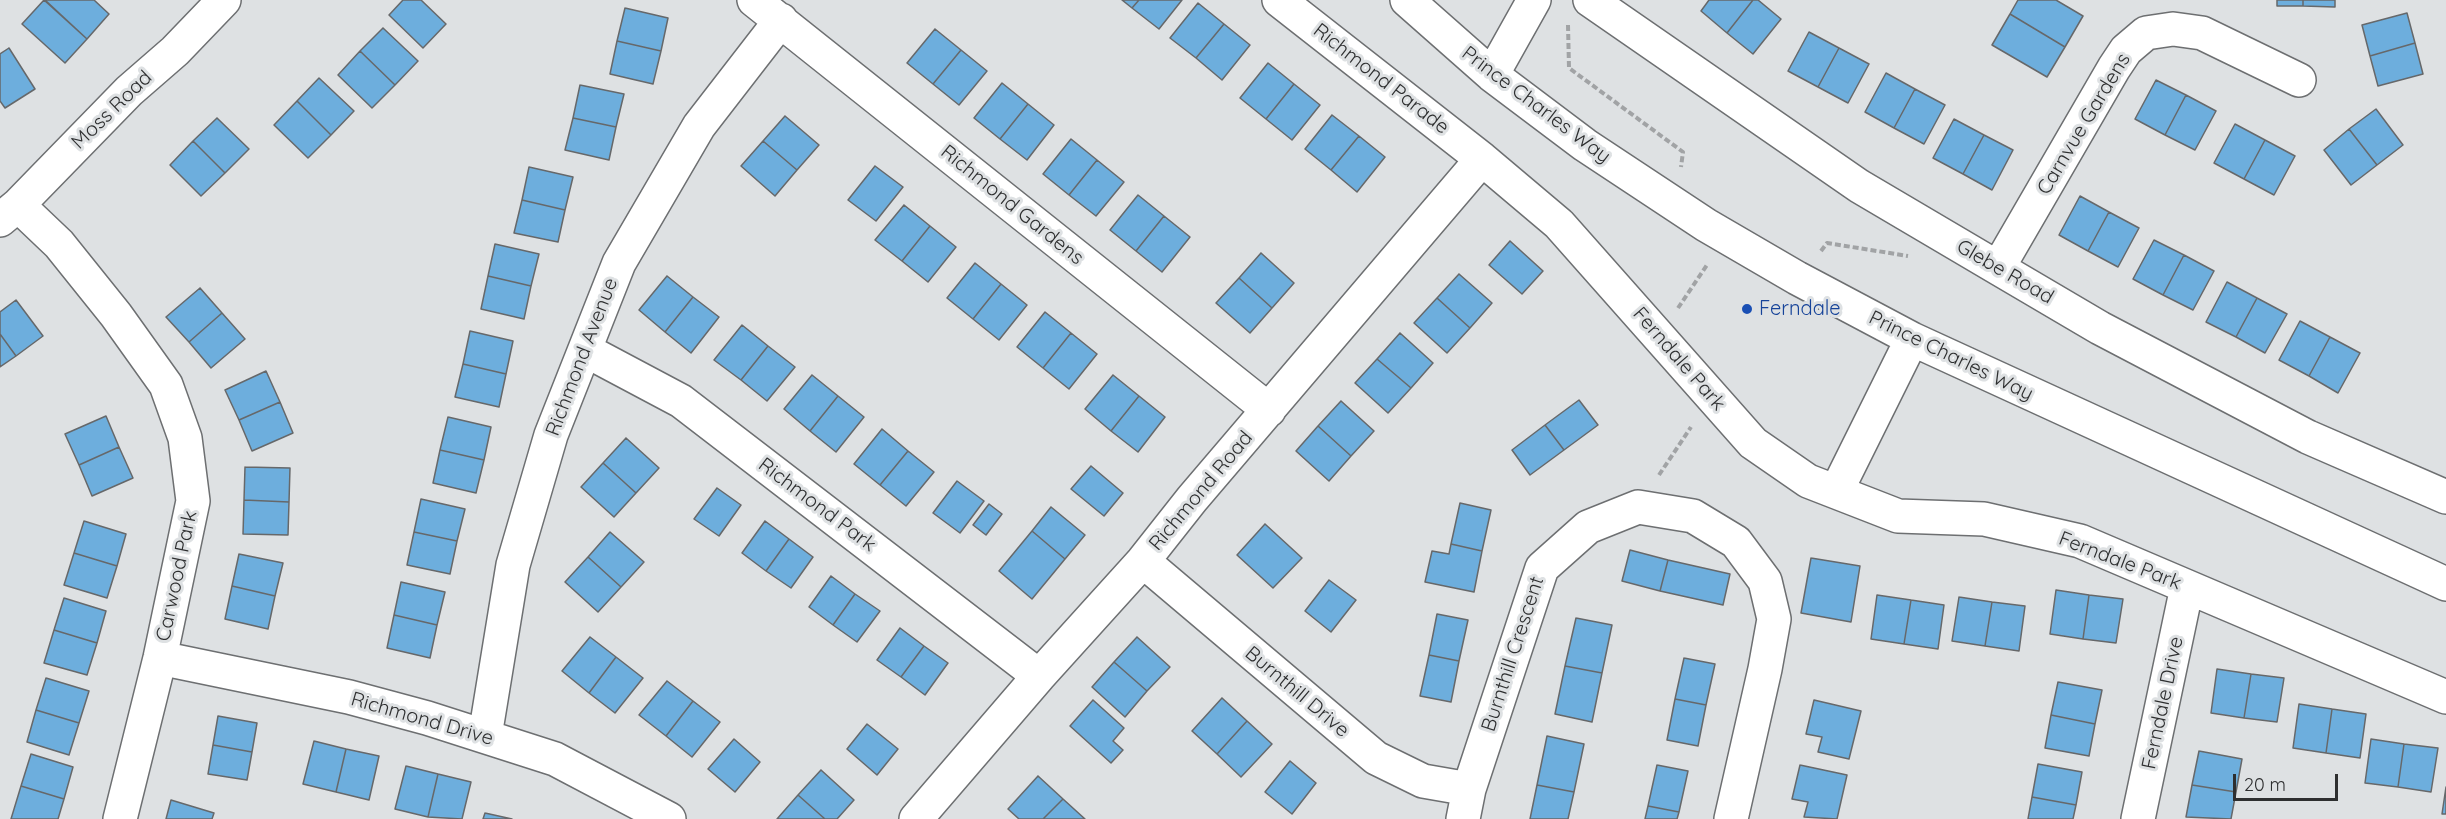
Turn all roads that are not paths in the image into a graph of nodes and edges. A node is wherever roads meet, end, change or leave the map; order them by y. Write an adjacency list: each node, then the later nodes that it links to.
1 (224, 0): 11 (street, Moss Road)
2 (754, 0): 7 (street, Richmond Gardens)
3 (1279, 0): 10 (street, Richmond Parade)
4 (1407, 0): 8 (street, Prince Charles Way)
5 (1534, 0): 8 (street)
6 (1581, 9): 12 (street, Glebe Road)
7 (781, 20): 14 (street, Richmond Avenue); 15 (street, Richmond Gardens)
8 (1492, 75): 13 (street, Prince Charles Way)
9 (2300, 80): 12 (street, Carnvue Gardens)
10 (1482, 159): 15 (street, Richmond Road); 16 (street, Ferndale Park)
11 (9, 212): 21 (street, Carwood Park)
12 (1998, 268): 17 (street, Glebe Road)
13 (1912, 339): 16 (street); 19 (street, Prince Charles Way)
14 (585, 350): 22 (street, Richmond Park); 24 (street, Richmond Avenue)
15 (1269, 410): 18 (street, Richmond Road)
16 (1836, 492): 20 (street, Ferndale Park)
17 (2446, 497)
18 (1143, 561): 22 (street, Richmond Road); 25 (street, Burnthill Drive)
19 (2446, 584)
20 (2187, 587): 23 (street, Ferndale Park); 30 (street, Ferndale Drive)
21 (160, 658): 24 (street, Richmond Drive); 27 (street, Carwood Park)
22 (1040, 676): 26 (street, Richmond Road)
23 (2446, 697)
24 (485, 736): 28 (street, Richmond Drive)
25 (1466, 804): 29 (street, Burnthill Crescent)
26 (923, 816)
27 (120, 819)
28 (669, 819)
29 (1731, 819)
30 (2139, 819)

